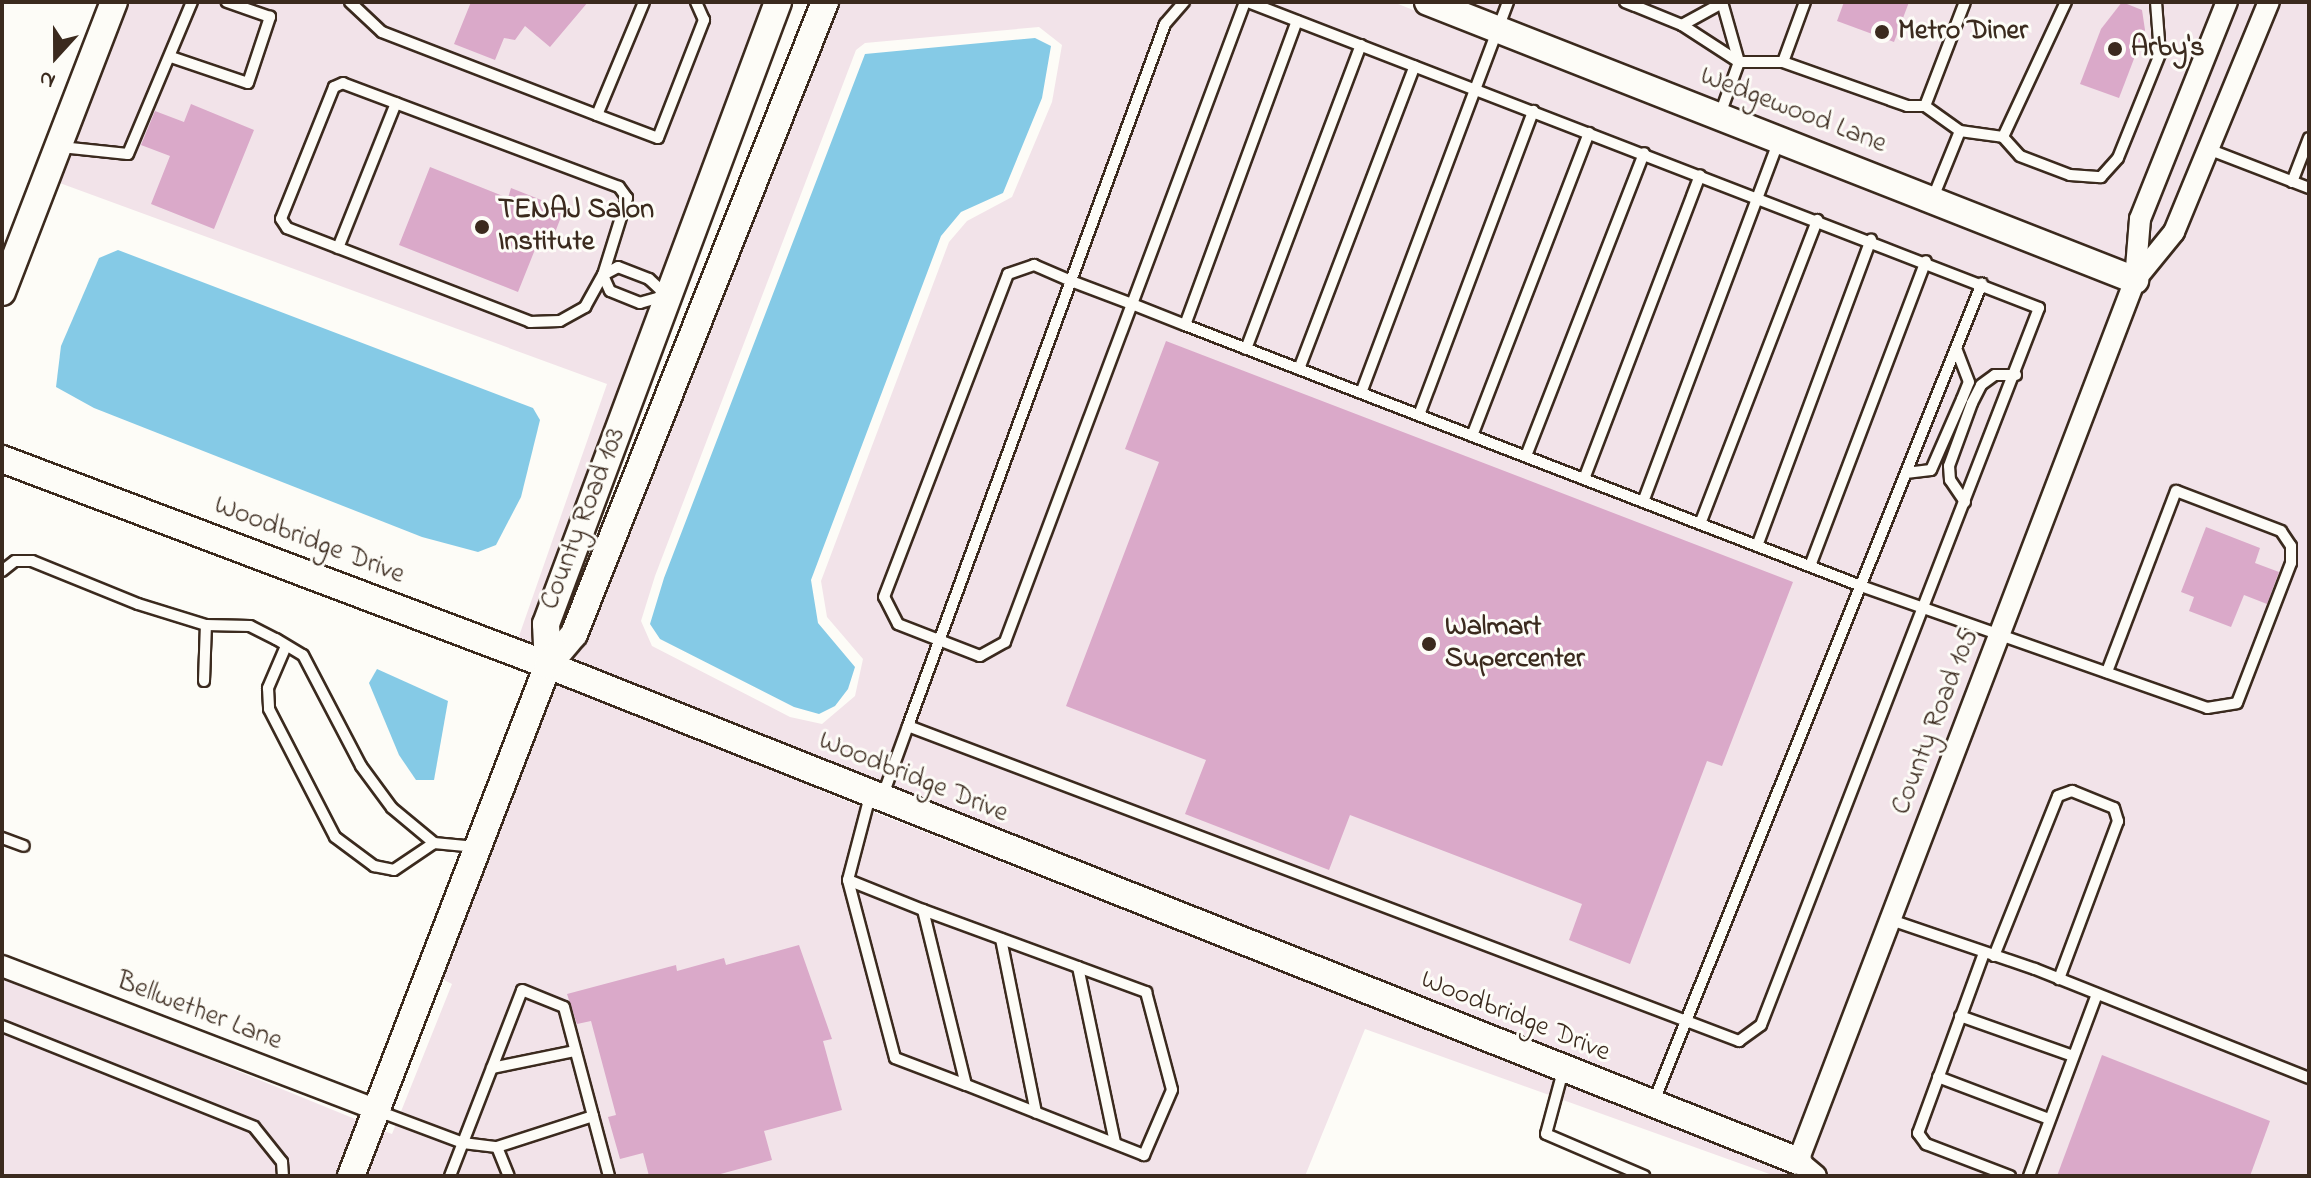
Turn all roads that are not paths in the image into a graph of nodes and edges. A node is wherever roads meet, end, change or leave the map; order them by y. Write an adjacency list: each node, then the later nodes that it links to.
1 (114, 2): 40 (street)
2 (192, 2): 25 (lane)
3 (227, 2): 25 (lane)
4 (350, 2): 33 (lane)
5 (644, 2): 33 (lane)
6 (696, 2): 33 (lane)
7 (778, 2): 57 (street, County Road 103)
8 (825, 2): 59 (street, County Road 103)
9 (1184, 2): 54 (lane)
10 (1246, 2): 21 (lane); 58 (lane)
11 (1428, 2): 23 (street, Wedgewood Lane)
12 (1508, 2): 23 (lane)
13 (1625, 2): 22 (lane)
14 (1722, 2): 22 (lane); 26 (lane)
15 (1805, 2): 27 (lane)
16 (1965, 2): 31 (lane)
17 (2066, 2): 37 (lane)
18 (2156, 2): 37 (lane)
19 (2227, 2): 53 (street, County Road 105)
20 (2269, 2): 41 (street, County Road 105)
21 (1297, 21): 24 (lane); 60 (lane)
22 (1682, 25): 26 (lane)
23 (1498, 29): 29 (lane); 34 (street, Wedgewood Lane)
24 (1361, 45): 28 (lane); 62 (lane)
25 (171, 57): 40 (lane)
26 (1739, 62): 27 (lane); 34 (lane)
27 (1783, 62): 31 (lane)
28 (1415, 66): 29 (lane); 63 (lane)
29 (1476, 89): 32 (lane); 65 (lane)
30 (396, 103): 50 (lane); 50 (lane); 52 (lane)
31 (1925, 106): 35 (lane)
32 (1533, 111): 36 (lane); 66 (lane)
33 (597, 115)
34 (1719, 117): 39 (street, Wedgewood Lane)
35 (1960, 131): 37 (lane); 47 (lane)
36 (1589, 133): 42 (lane); 67 (lane)
37 (2003, 137)
38 (2309, 138): 44 (lane)
39 (1779, 140): 46 (lane); 47 (street, Wedgewood Lane)
40 (59, 146): 56 (street)
41 (2208, 149): 44 (lane); 53 (street, County Road 105)
42 (1644, 153): 43 (lane); 68 (lane)
43 (1700, 175): 46 (lane); 71 (lane)
44 (2292, 182): 45 (lane)
45 (2309, 188)
46 (1758, 197): 48 (lane); 72 (lane)
47 (1932, 200): 53 (street, Wedgewood Lane)
48 (1817, 220): 49 (lane); 74 (lane)
49 (1871, 240): 51 (lane); 75 (lane)
50 (338, 248): 52 (lane)
51 (1926, 261): 55 (lane); 76 (lane)
52 (603, 275): 57 (lane); 57 (lane)
53 (2135, 280): 81 (street, County Road 105)
54 (1071, 281): 58 (lane); 82 (lane); 82 (lane)
55 (1982, 283): 61 (lane); 64 (lane)
56 (2, 292)
57 (667, 295): 59 (street); 84 (street, County Road 103)
58 (1132, 304): 60 (lane); 82 (lane)
59 (699, 308): 84 (street, County Road 103)
60 (1185, 325): 62 (lane)
61 (1956, 348): 70 (lane); 70 (lane)
62 (1246, 349): 63 (lane)
63 (1299, 369): 65 (lane)
64 (2016, 375): 73 (lane); 73 (lane)
65 (1361, 393): 66 (lane)
66 (1419, 415): 67 (lane)
67 (1472, 436): 68 (lane)
68 (1526, 456): 71 (lane)
69 (2, 459): 84 (street, Woodbridge Drive)
70 (1906, 473): 78 (lane)
71 (1584, 479): 72 (lane)
72 (1643, 502): 74 (lane)
73 (1965, 502): 79 (lane)
74 (1700, 524): 75 (lane)
75 (1757, 546): 76 (lane)
76 (1810, 566): 78 (lane)
77 (2, 571): 80 (lane)
78 (1861, 586): 79 (lane); 103 (lane)
79 (1924, 608): 81 (lane); 103 (lane)
80 (206, 625): 83 (lane); 86 (lane)
81 (2000, 634): 85 (lane); 95 (street, County Road 105)
82 (939, 642): 87 (lane)
83 (286, 646): 90 (lane); 90 (lane)
84 (548, 665): 88 (street, Woodbridge Drive); 92 (street)
85 (2107, 672): 85 (lane)
86 (204, 681)
87 (908, 726): 88 (lane); 103 (lane)
88 (875, 798): 93 (lane); 108 (street, Woodbridge Drive)
89 (2, 838): 91 (lane)
90 (434, 843): 92 (lane)
91 (24, 846)
92 (478, 847): 113 (street)
93 (848, 880): 94 (lane); 111 (lane)
94 (923, 910): 96 (lane); 111 (lane)
95 (1891, 920): 97 (lane); 120 (street, County Road 105)
96 (1001, 939): 99 (lane); 114 (lane)
97 (1989, 954): 100 (lane); 100 (lane); 102 (lane)
98 (2, 966): 113 (street, Bellwether Lane)
99 (1078, 967): 118 (lane); 118 (lane)
100 (2059, 979): 101 (lane)
101 (2097, 994): 106 (lane); 110 (lane)
102 (1960, 1016): 106 (lane); 109 (lane)
103 (1685, 1020): 112 (lane)
104 (2, 1026): 121 (lane)
105 (575, 1051): 107 (lane); 107 (lane); 115 (lane)
106 (2073, 1056): 116 (lane)
107 (492, 1068): 117 (lane)
108 (1563, 1071): 112 (street, Woodbridge Drive); 126 (lane)
109 (1938, 1077): 116 (lane); 127 (lane)
110 (2309, 1078)
111 (966, 1085): 114 (lane)
112 (1652, 1105): 120 (street, Woodbridge Drive)
113 (377, 1110): 117 (lane); 122 (street)
114 (1036, 1112): 118 (lane)
115 (593, 1116): 119 (lane); 125 (lane)
116 (2049, 1119): 128 (lane)
117 (463, 1143): 119 (lane); 123 (lane)
118 (1115, 1143)
119 (497, 1147): 124 (lane)
120 (1804, 1171)
121 (283, 1176)
122 (351, 1176)
123 (450, 1176)
124 (509, 1176)
125 (609, 1176)
126 (1644, 1176)
127 (2010, 1176)
128 (2029, 1176)

